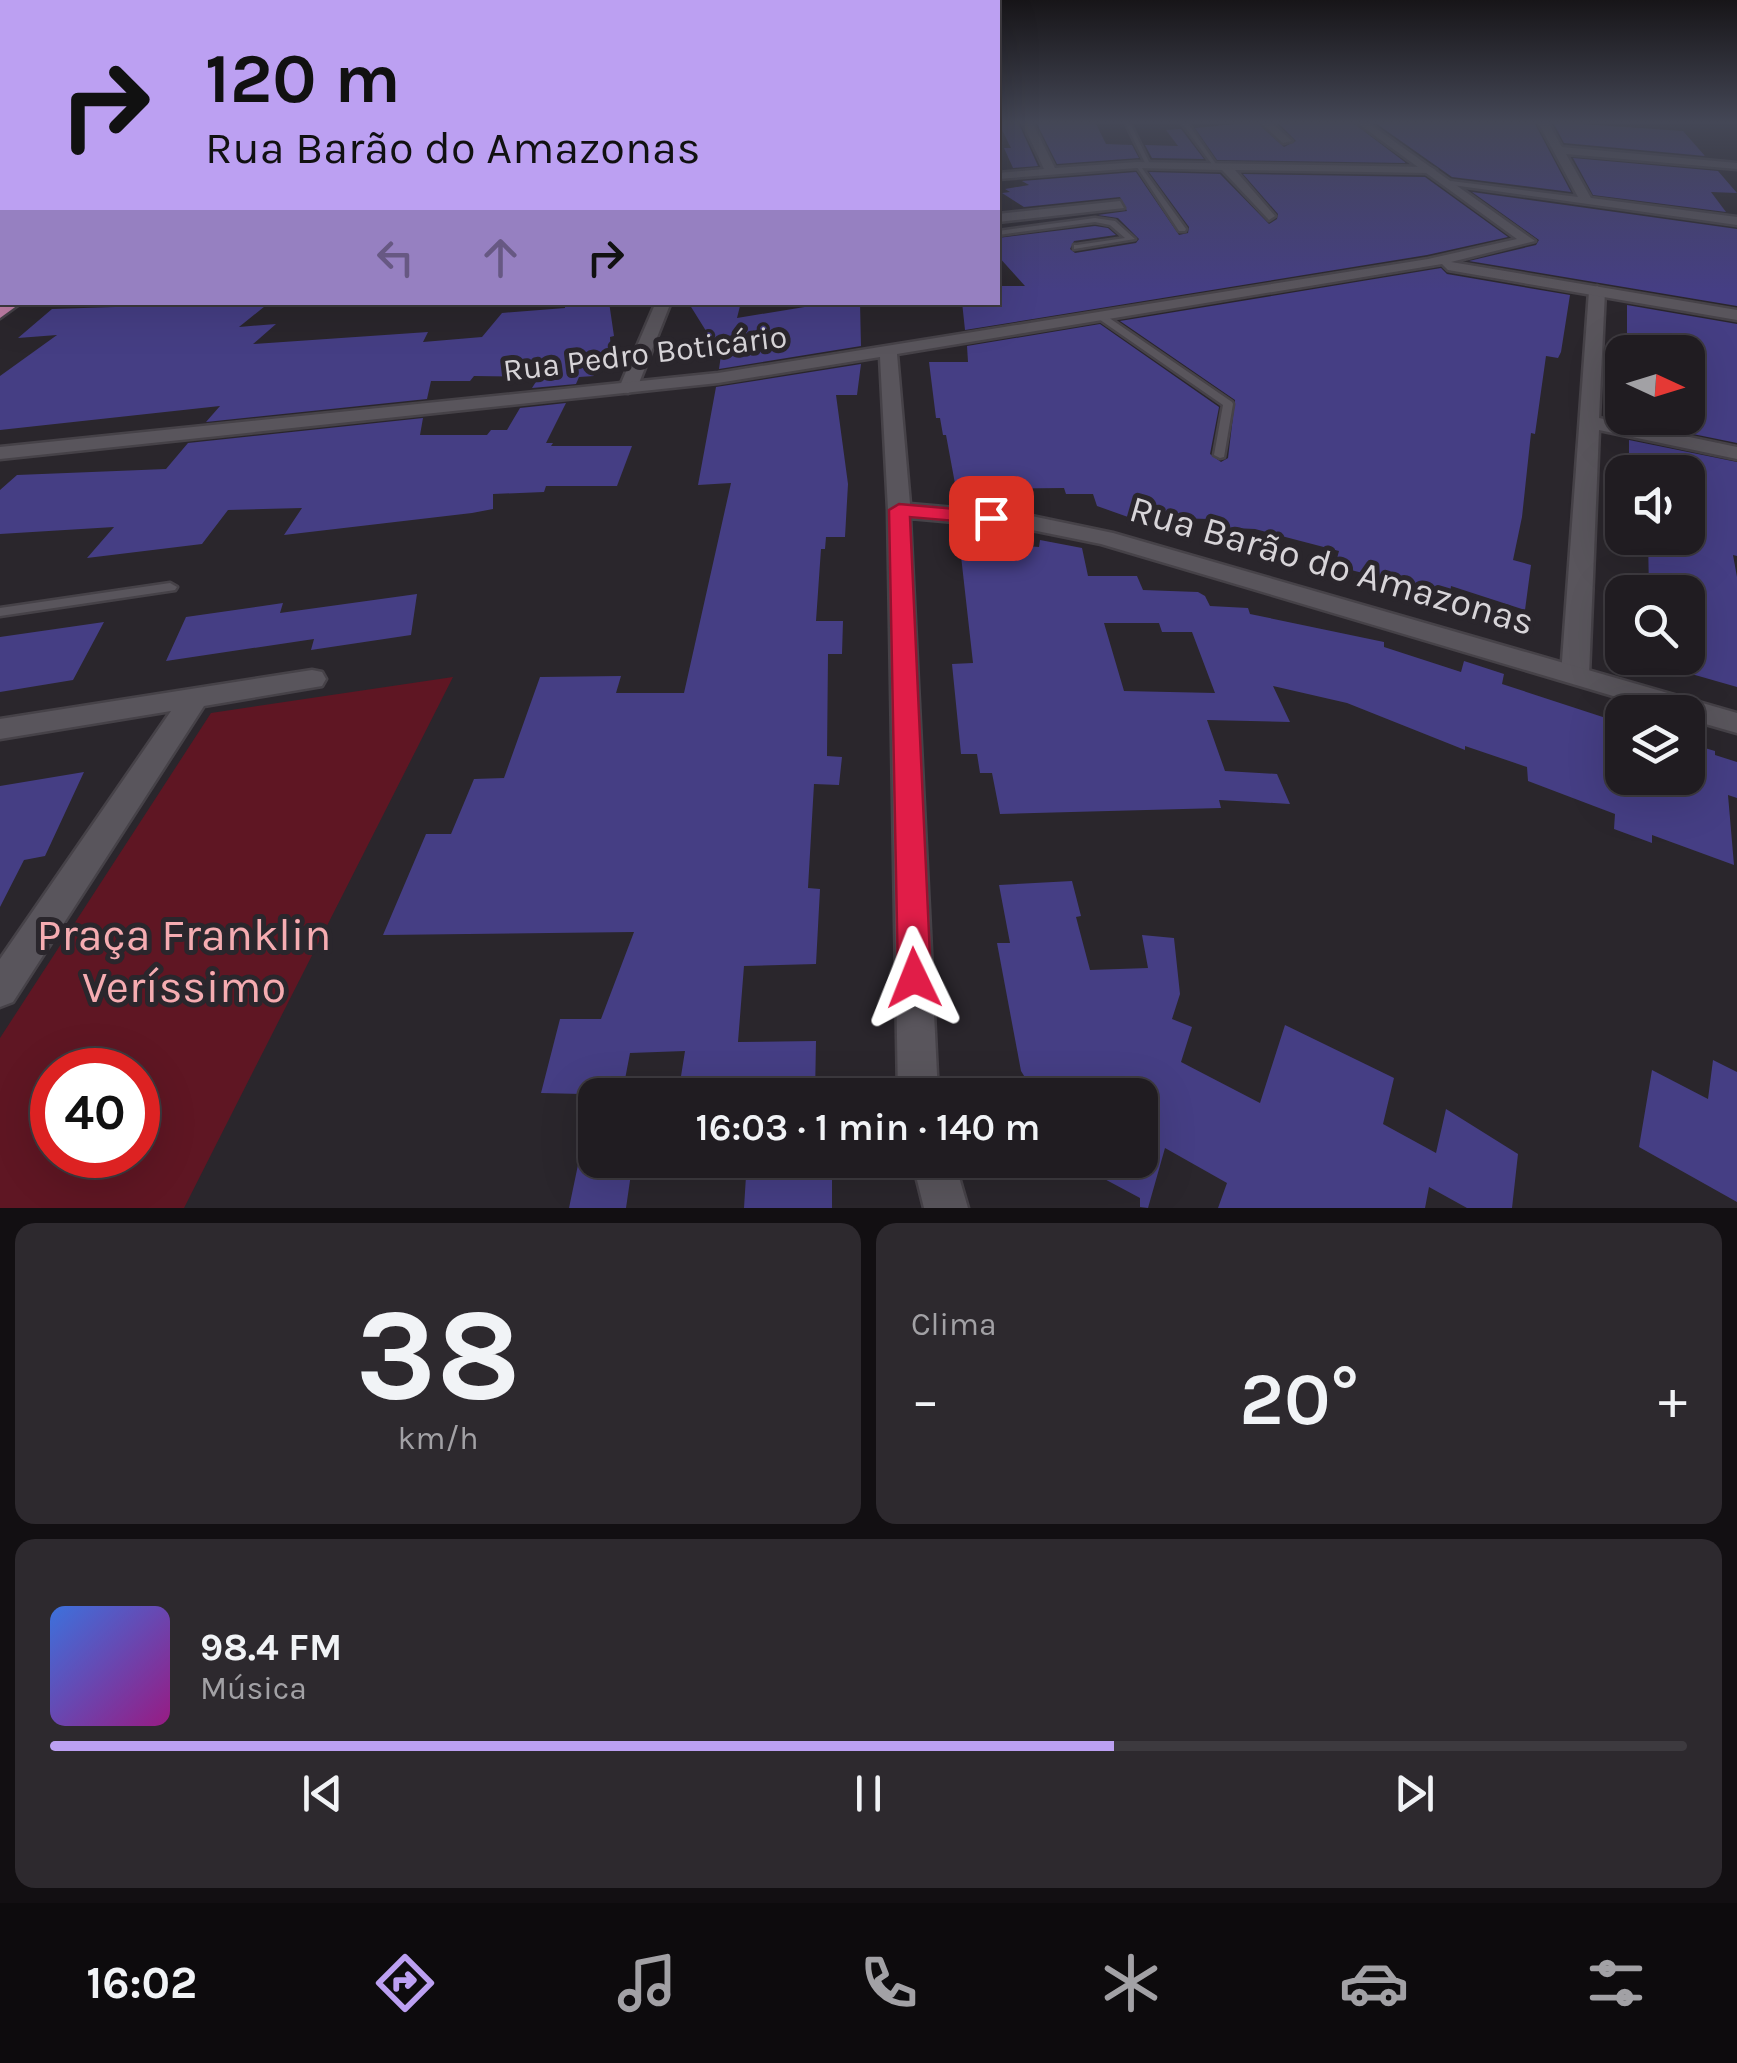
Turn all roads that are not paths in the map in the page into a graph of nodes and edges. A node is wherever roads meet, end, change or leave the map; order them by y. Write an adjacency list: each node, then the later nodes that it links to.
1 (1151, 178): 11 (lane)
2 (1233, 178): 8 (street)
3 (1443, 178): 5 (street)
4 (1574, 178): 6 (street)
5 (1451, 184): 6 (street); 14 (street, Rua Pedro Boticário)
6 (1586, 201): 10 (street)
7 (1120, 204): 9 (street)
8 (1269, 216)
9 (1000, 218)
10 (1737, 222)
11 (1182, 229)
12 (1000, 233): 13 (lane)
13 (1077, 248)
14 (1428, 263): 15 (street); 17 (street, Rua Pedro Boticário)
15 (1596, 291): 18 (street); 21 (street)
16 (664, 305): 20 (street)
17 (1099, 314): 19 (street, Rua Pedro Boticário); 24 (lane)
18 (1737, 315)
19 (888, 350): 20 (street, Rua Pedro Boticário); 25 (street)
20 (628, 388): 22 (street, Rua Pedro Boticário)
21 (1589, 422): 23 (street); 28 (street)
22 (0, 453)
23 (1737, 453)
24 (1220, 455)
25 (899, 510): 28 (street, Rua Barão do Amazonas); 34 (street)
26 (170, 587): 27 (lane)
27 (0, 612)
28 (1575, 675): 31 (street, Rua Barão do Amazonas)
29 (312, 679): 30 (street)
30 (195, 698): 32 (street); 33 (street)
31 (1737, 723)
32 (0, 729)
33 (0, 990)
34 (917, 1078)
35 (938, 1178): 36 (street)
36 (946, 1208)

